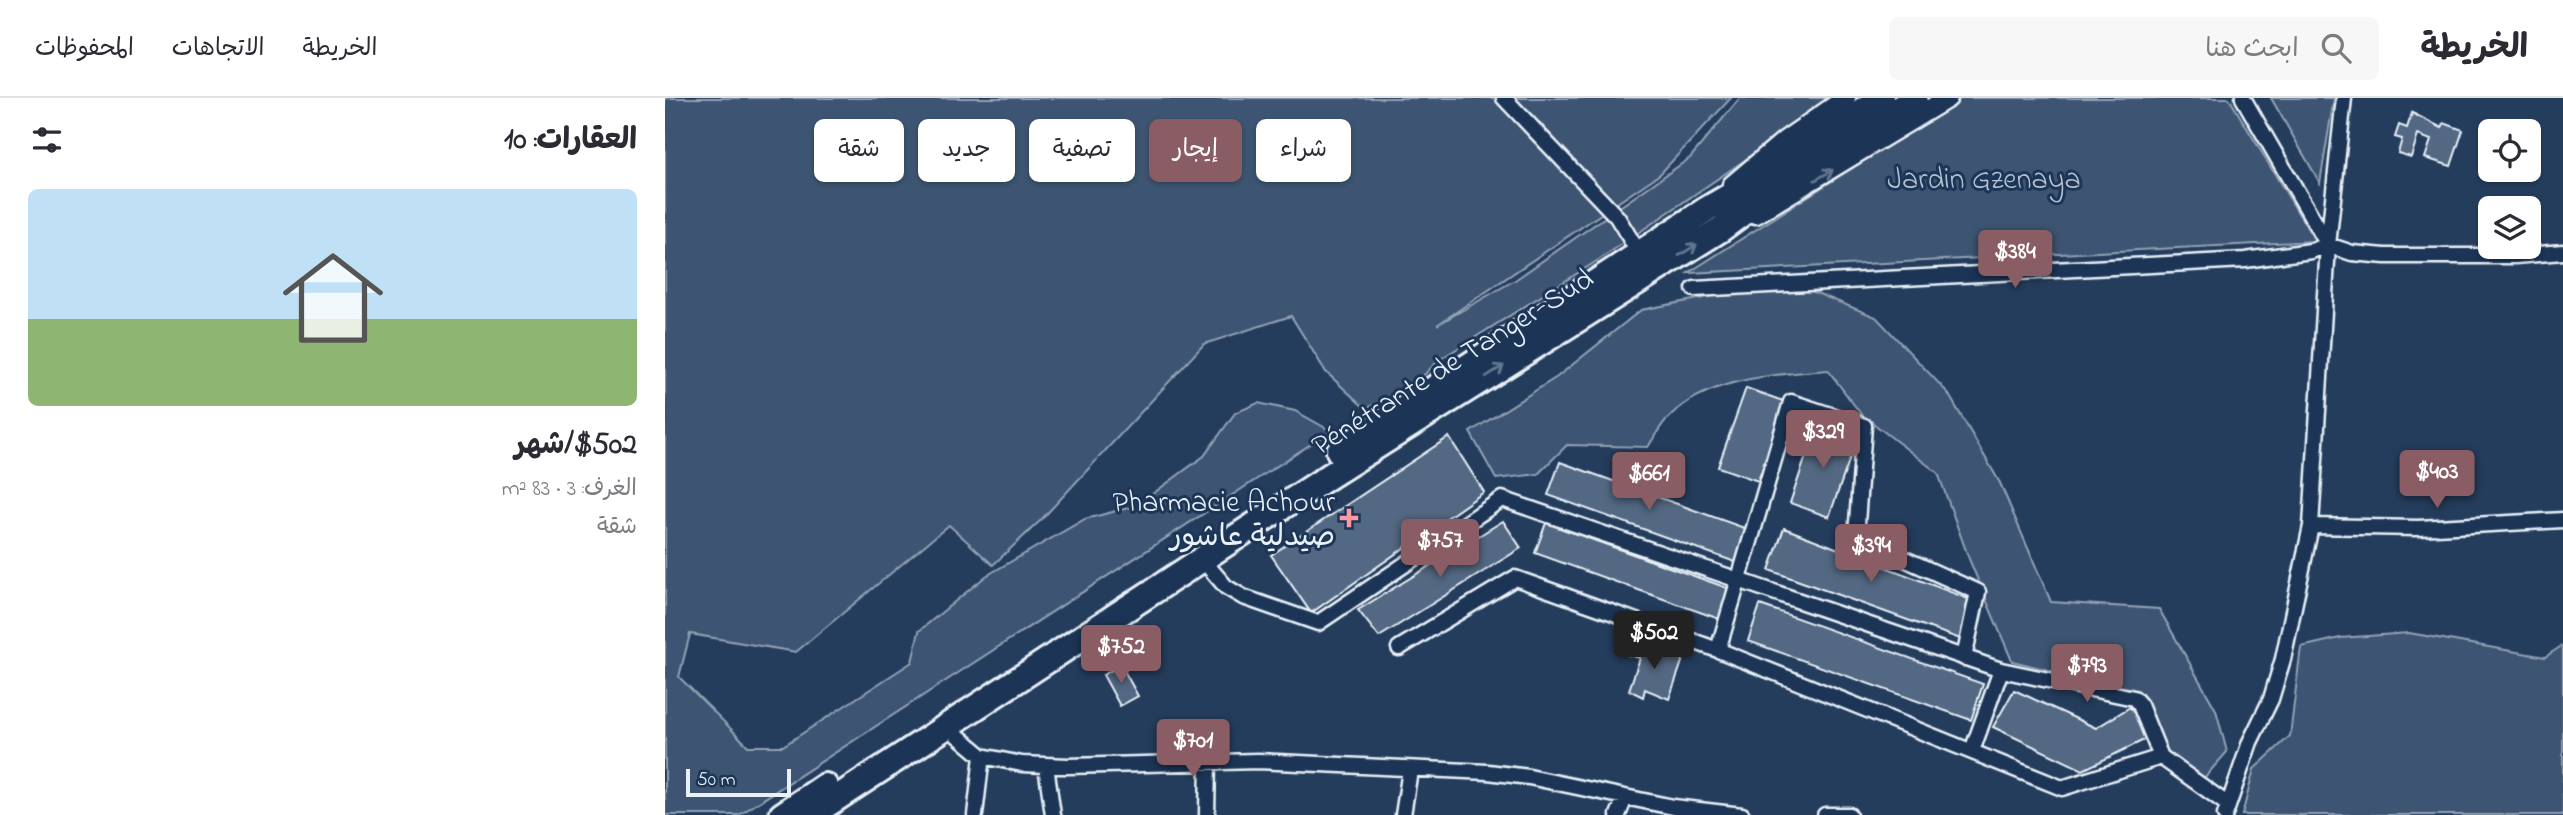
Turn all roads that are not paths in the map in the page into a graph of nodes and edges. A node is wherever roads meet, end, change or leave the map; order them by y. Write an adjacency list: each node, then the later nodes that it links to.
1 (1504, 98): 12 (street)
2 (1846, 98): 8 (street)
3 (1881, 98): 8 (highway, Pénétrante de Tanger-Sud)
4 (1915, 98): 9 (highway, Pénétrante de Tanger-Sud)
5 (1948, 98): 9 (street, one-way to 5)
6 (2243, 98): 10 (street)
7 (2344, 98): 10 (street)
8 (1707, 209): 12 (highway, Pénétrante de Tanger-Sud)
9 (1721, 229): 14 (highway, Pénétrante de Tanger-Sud, one-way to 9)
10 (2328, 245): 11 (street); 13 (street); 17 (street)
11 (2563, 252)
12 (1639, 253): 14 (highway, Pénétrante de Tanger-Sud)
13 (1694, 289)
14 (1431, 402): 15 (highway, Pénétrante de Tanger-Sud)
15 (1361, 446): 18 (highway, Pénétrante de Tanger-Sud); 34 (highway, Pénétrante de Tanger-Sud)
16 (2563, 520): 17 (street)
17 (2311, 526): 32 (street)
18 (1202, 559): 19 (street); 24 (highway, Pénétrante de Tanger-Sud)
19 (1739, 578): 21 (street); 22 (street); 22 (street)
20 (1399, 648): 21 (street)
21 (1718, 650): 25 (street)
22 (1964, 658): 23 (street)
23 (2001, 670): 25 (street); 27 (street)
24 (945, 725): 26 (street); 35 (highway, Pénétrante de Tanger-Sud)
25 (1972, 751): 27 (street)
26 (982, 756): 29 (street); 36 (street)
27 (2161, 757): 32 (street)
28 (1208, 761): 29 (street); 30 (street); 38 (street)
29 (1046, 766): 37 (street)
30 (1410, 770): 31 (street); 33 (street)
31 (1625, 798): 39 (street); 40 (street)
32 (2226, 809)
33 (1407, 813)
34 (782, 815)
35 (811, 815)
36 (975, 815)
37 (1053, 815)
38 (1207, 815)
39 (1618, 815)
40 (1742, 815)
41 (1825, 815): 42 (street)
42 (1849, 815)

